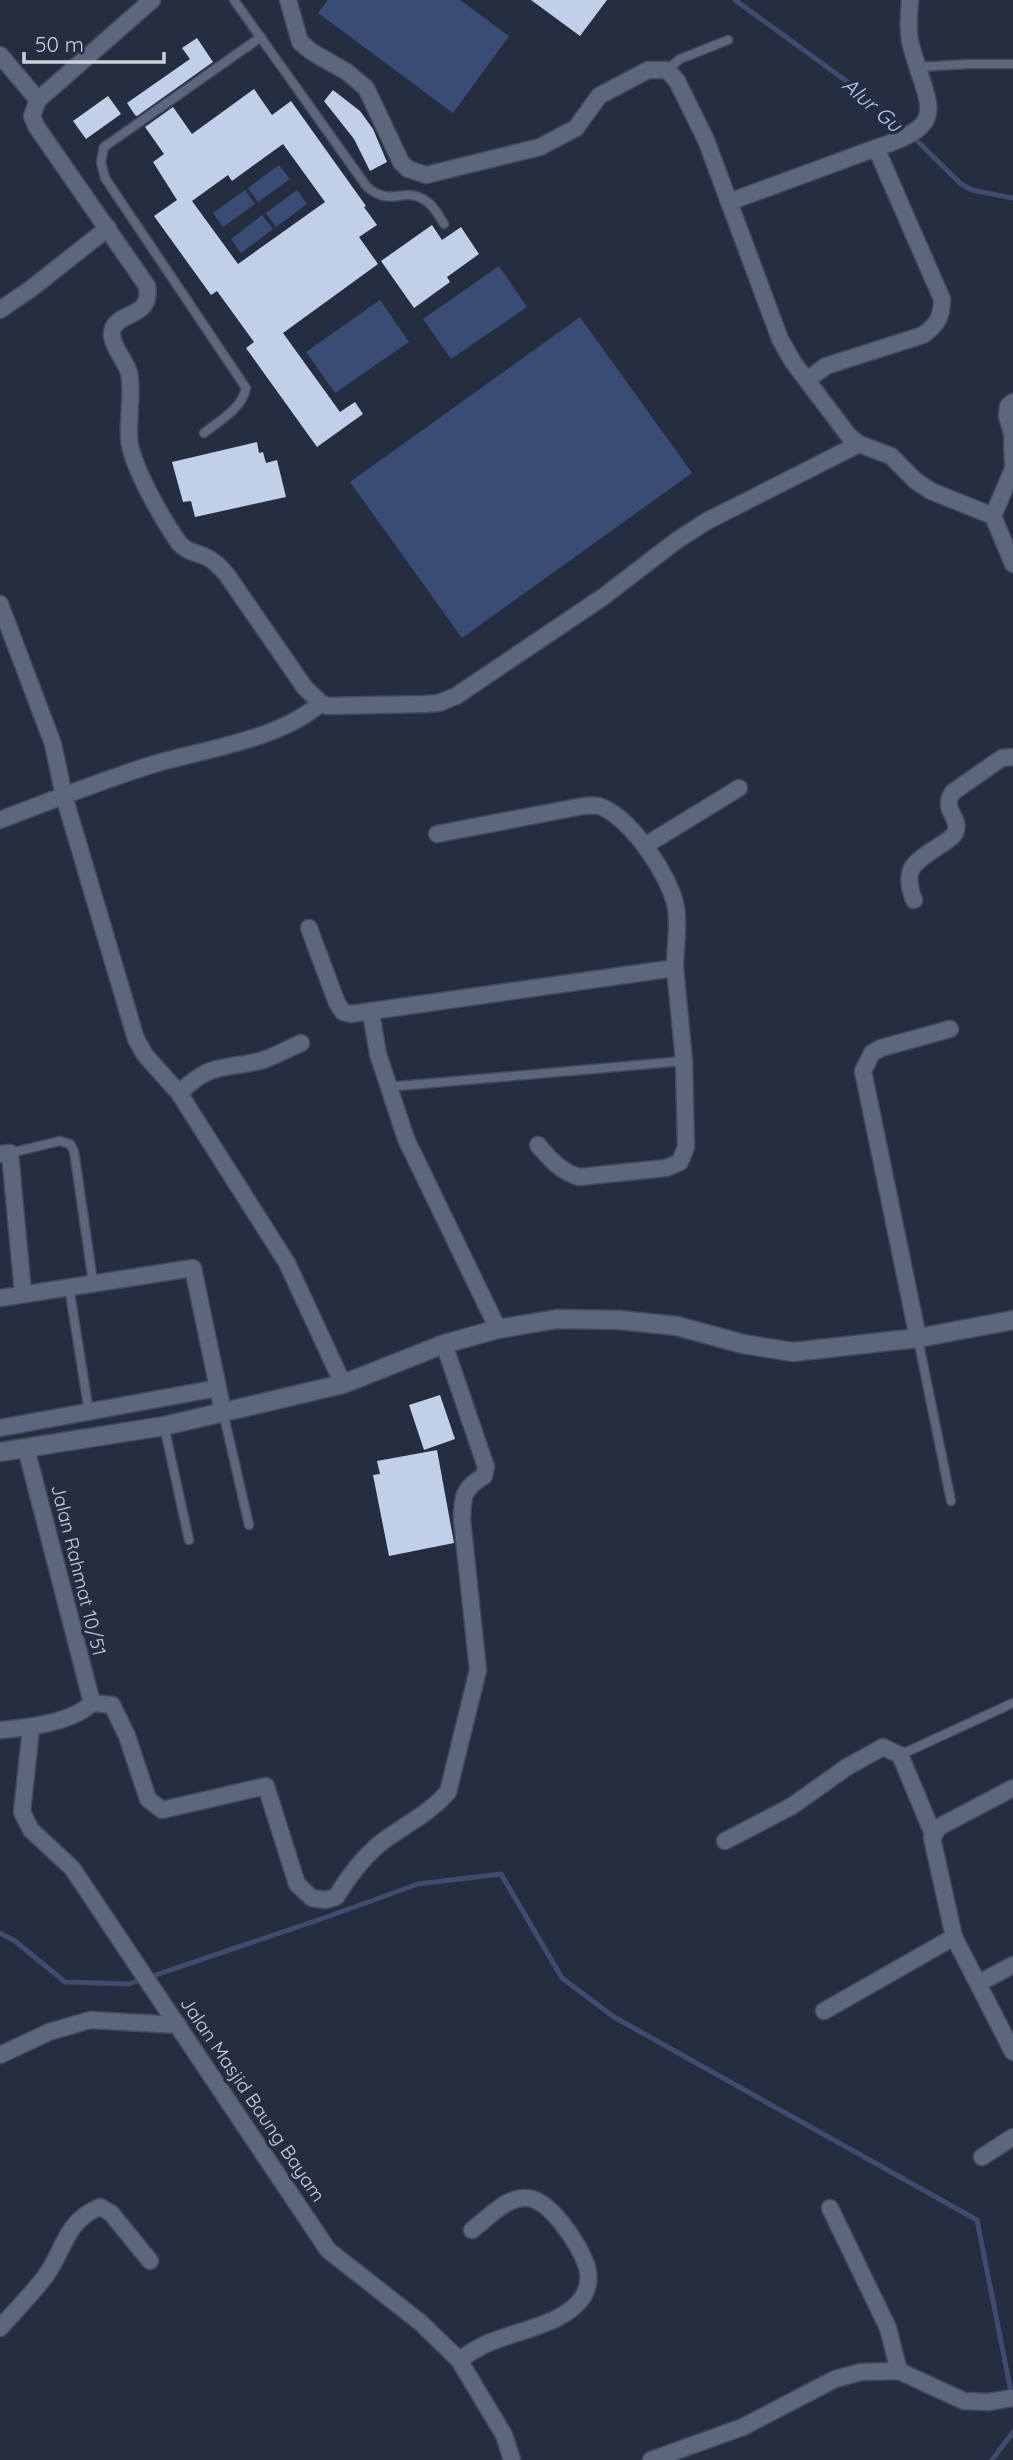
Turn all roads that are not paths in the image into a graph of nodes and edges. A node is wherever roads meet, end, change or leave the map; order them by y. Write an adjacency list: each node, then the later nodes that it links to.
1 (152, 0): 11 (street)
2 (234, 0): 5 (lane)
3 (288, 0): 10 (street)
4 (910, 0): 9 (street)
5 (261, 37): 14 (lane); 19 (lane)
6 (728, 40): 10 (lane)
7 (0, 55): 11 (street)
8 (1013, 64): 9 (lane)
9 (918, 67): 12 (street)
10 (667, 71): 13 (street)
11 (38, 100): 15 (street)
12 (876, 148): 13 (street); 17 (street)
13 (729, 202): 17 (street)
14 (444, 224)
15 (108, 228): 16 (street); 25 (street)
16 (0, 310)
17 (807, 380): 20 (street)
18 (1013, 402): 21 (street)
19 (204, 432)
20 (859, 444): 22 (street); 25 (street)
21 (1013, 468): 22 (street)
22 (993, 516): 23 (street)
23 (1013, 564)
24 (0, 604): 28 (street)
25 (320, 703): 28 (street)
26 (1013, 757): 32 (street)
27 (739, 788): 31 (street)
28 (64, 796): 29 (street); 40 (street)
29 (0, 820)
30 (437, 834): 31 (street)
31 (646, 845): 34 (street)
32 (915, 900)
33 (309, 928): 35 (street)
34 (675, 968): 35 (street); 38 (street)
35 (371, 1013): 39 (street)
36 (950, 1029): 49 (street)
37 (300, 1043): 40 (street)
38 (684, 1061): 39 (lane); 41 (street)
39 (387, 1087): 48 (street)
40 (179, 1093): 51 (street)
41 (538, 1145)
42 (5, 1153): 43 (lane); 45 (street)
43 (93, 1282): 44 (street); 52 (street)
44 (68, 1286): 45 (street); 53 (lane)
45 (23, 1293): 46 (street)
46 (0, 1298)
47 (1013, 1320): 49 (street)
48 (498, 1329): 49 (street); 50 (street)
49 (918, 1338): 59 (lane)
50 (444, 1344): 51 (street); 62 (street)
51 (343, 1384): 54 (street)
52 (218, 1388): 53 (street); 54 (street)
53 (89, 1412): 56 (street)
54 (223, 1412): 55 (street); 60 (lane)
55 (164, 1426): 57 (street); 61 (lane)
56 (0, 1428)
57 (26, 1448): 58 (street); 62 (street, Jalan Rahmat 10/51)
58 (0, 1452)
59 (951, 1501)
60 (249, 1525)
61 (189, 1540)
62 (92, 1703): 64 (street)
63 (1013, 1703): 66 (lane)
64 (31, 1728): 65 (street); 74 (street, Jalan Masjid Baung Bayam)
65 (0, 1730)
66 (900, 1755): 68 (street); 69 (street)
67 (1013, 1788): 68 (street)
68 (933, 1834): 70 (street)
69 (725, 1841)
70 (954, 1937): 72 (street); 73 (street)
71 (1013, 1965): 72 (street)
72 (979, 1983): 75 (street)
73 (824, 2011)
74 (178, 2025): 76 (street); 83 (street, Jalan Masjid Baung Bayam)
75 (1013, 2052)
76 (0, 2055)
77 (1013, 2137): 78 (street)
78 (982, 2157)
79 (830, 2208): 84 (street)
80 (472, 2230): 83 (street)
81 (149, 2262): 82 (street)
82 (0, 2328)
83 (458, 2360): 86 (street, Jalan Masjid Baung Bayam)
84 (899, 2371): 85 (street); 87 (street)
85 (1013, 2398)
86 (512, 2460)
87 (650, 2460)

